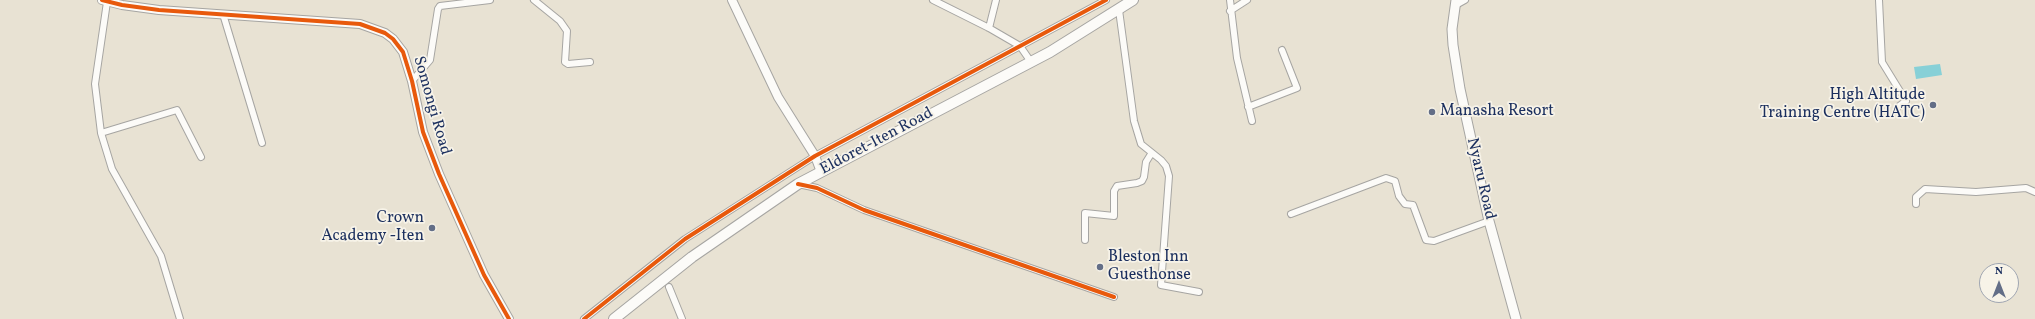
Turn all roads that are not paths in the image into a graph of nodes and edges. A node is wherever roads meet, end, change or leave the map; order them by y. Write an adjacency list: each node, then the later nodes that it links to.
1 (490, 0): 22 (street)
2 (534, 0): 20 (street)
3 (732, 0): 29 (street)
4 (933, 0): 17 (street)
5 (996, 0): 17 (street)
6 (1106, 0): 18 (street)
7 (1133, 0): 14 (main road, Eldoret-Iten Road)
8 (1230, 0): 15 (street)
9 (1247, 0): 15 (street)
10 (1465, 0): 13 (street, Nyaru Road)
11 (1879, 0): 24 (street)
12 (104, 1): 16 (street, Somongi Road); 26 (street)
13 (1455, 6): 36 (main road, Nyaru Road)
14 (1119, 10): 21 (main road, Eldoret-Iten Road); 28 (street)
15 (1230, 11): 23 (street)
16 (223, 14): 22 (street, Somongi Road); 27 (street)
17 (989, 28): 18 (street)
18 (1020, 46): 21 (street); 29 (street)
19 (1282, 50): 23 (street)
20 (590, 62)
21 (1031, 62): 31 (main road, Eldoret-Iten Road)
22 (412, 81): 42 (street, Somongi Road)
23 (1248, 106): 25 (street)
24 (1898, 107)
25 (1252, 121)
26 (101, 133): 30 (street); 41 (street)
27 (262, 143)
28 (1151, 154): 37 (street); 39 (street)
29 (815, 156): 31 (street); 43 (street)
30 (201, 157)
31 (821, 172): 32 (main road, Eldoret-Iten Road)
32 (798, 184): 40 (street); 44 (main road, Eldoret-Iten Road)
33 (2035, 192): 34 (street)
34 (1916, 204)
35 (1291, 214): 36 (street)
36 (1489, 221): 46 (main road, Nyaru Road)
37 (1085, 240)
38 (669, 287): 45 (street)
39 (1199, 292)
40 (1114, 297)
41 (180, 319)
42 (510, 319)
43 (584, 319)
44 (614, 319)
45 (682, 319)
46 (1516, 319)

